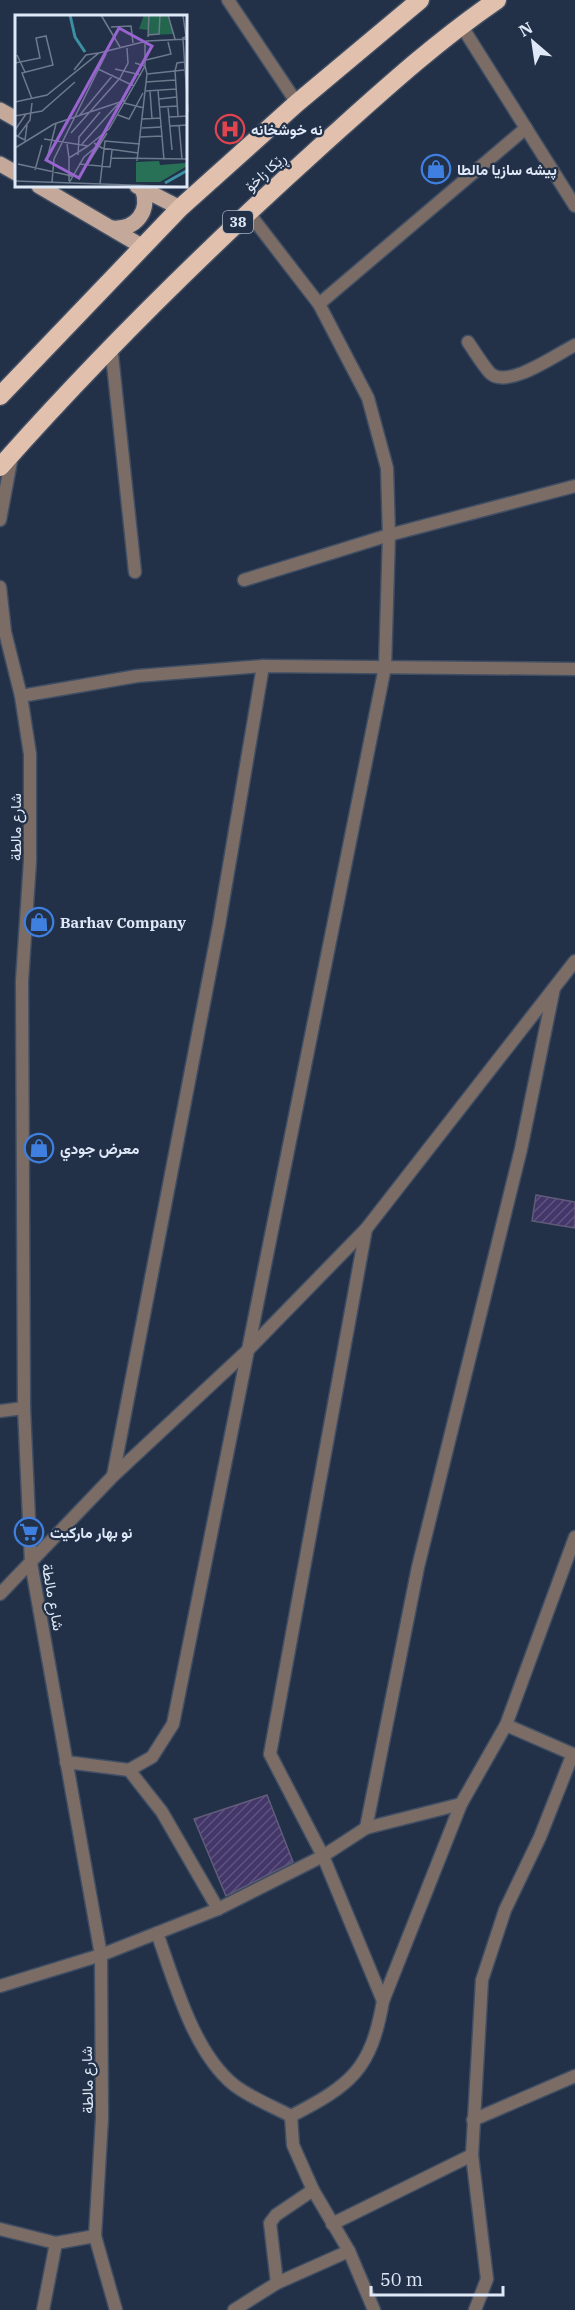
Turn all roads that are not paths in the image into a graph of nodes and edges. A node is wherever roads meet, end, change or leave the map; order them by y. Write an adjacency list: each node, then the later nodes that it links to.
1 (228, 0): 5 (street)
2 (420, 0): 5 (highway, ڕێکا زاخۆ)
3 (497, 0): 4 (highway, ڕێکا زاخۆ / 38)
4 (461, 25): 8 (street); 16 (highway, ڕێکا زاخۆ / 38)
5 (297, 103): 15 (highway, ڕێکا زاخۆ)
6 (0, 110): 7 (main road)
7 (15, 118)
8 (526, 129): 14 (street); 19 (street)
9 (0, 164): 10 (main road)
10 (15, 172)
11 (42, 188): 17 (main road)
12 (140, 188): 17 (main road)
13 (142, 188): 15 (main road)
14 (575, 206)
15 (180, 208): 18 (highway, ڕێکا زاخۆ)
16 (248, 212): 19 (street); 21 (highway, ڕێکا زاخۆ / 38)
17 (112, 228): 18 (main road)
18 (143, 247): 23 (highway, ڕێکا زاخۆ)
19 (319, 304): 27 (street)
20 (468, 342): 22 (street)
21 (111, 345): 24 (highway, ڕێکا زاخۆ / 38); 28 (street)
22 (575, 345)
23 (0, 396)
24 (6, 460): 26 (street)
25 (575, 486): 27 (street)
26 (0, 520)
27 (389, 535): 29 (street); 33 (street)
28 (135, 572)
29 (244, 580)
30 (0, 587): 31 (street, شارع مالطة)
31 (3, 626): 35 (street, شارع مالطة)
32 (263, 666): 33 (street); 35 (street); 42 (street)
33 (385, 667): 34 (street); 39 (street)
34 (575, 669)
35 (21, 696): 40 (street, شارع مالطة)
36 (575, 961): 37 (street)
37 (554, 988): 38 (street); 51 (street)
38 (366, 1228): 39 (street); 52 (street)
39 (247, 1351): 42 (street); 49 (street)
40 (24, 1408): 41 (street); 44 (street, شارع مالطة)
41 (0, 1411)
42 (113, 1476): 44 (street)
43 (575, 1537): 46 (street)
44 (31, 1563): 45 (street); 48 (street, شارع مالطة)
45 (0, 1594)
46 (506, 1725): 47 (street); 50 (street)
47 (574, 1755): 60 (street)
48 (66, 1762): 49 (street); 55 (street, شارع مالطة)
49 (129, 1770): 53 (street)
50 (460, 1804): 51 (street); 57 (street)
51 (366, 1828): 52 (street)
52 (323, 1856): 53 (street); 57 (street)
53 (218, 1909): 54 (street)
54 (157, 1933): 55 (street); 59 (street)
55 (101, 1955): 56 (street); 65 (street, شارع مالطة)
56 (0, 1986)
57 (382, 2001): 59 (street)
58 (575, 2076): 60 (street)
59 (291, 2116): 62 (street)
60 (473, 2120): 61 (street)
61 (472, 2156): 63 (street); 73 (street)
62 (313, 2190): 63 (street); 68 (street)
63 (332, 2224): 67 (street)
64 (0, 2229): 66 (street)
65 (95, 2236): 66 (street); 70 (street, شارع مالطة)
66 (57, 2243): 69 (street)
67 (349, 2251): 68 (street); 72 (street)
68 (277, 2283): 71 (street)
69 (43, 2310)
70 (116, 2310)
71 (234, 2310)
72 (374, 2310)
73 (475, 2310)

